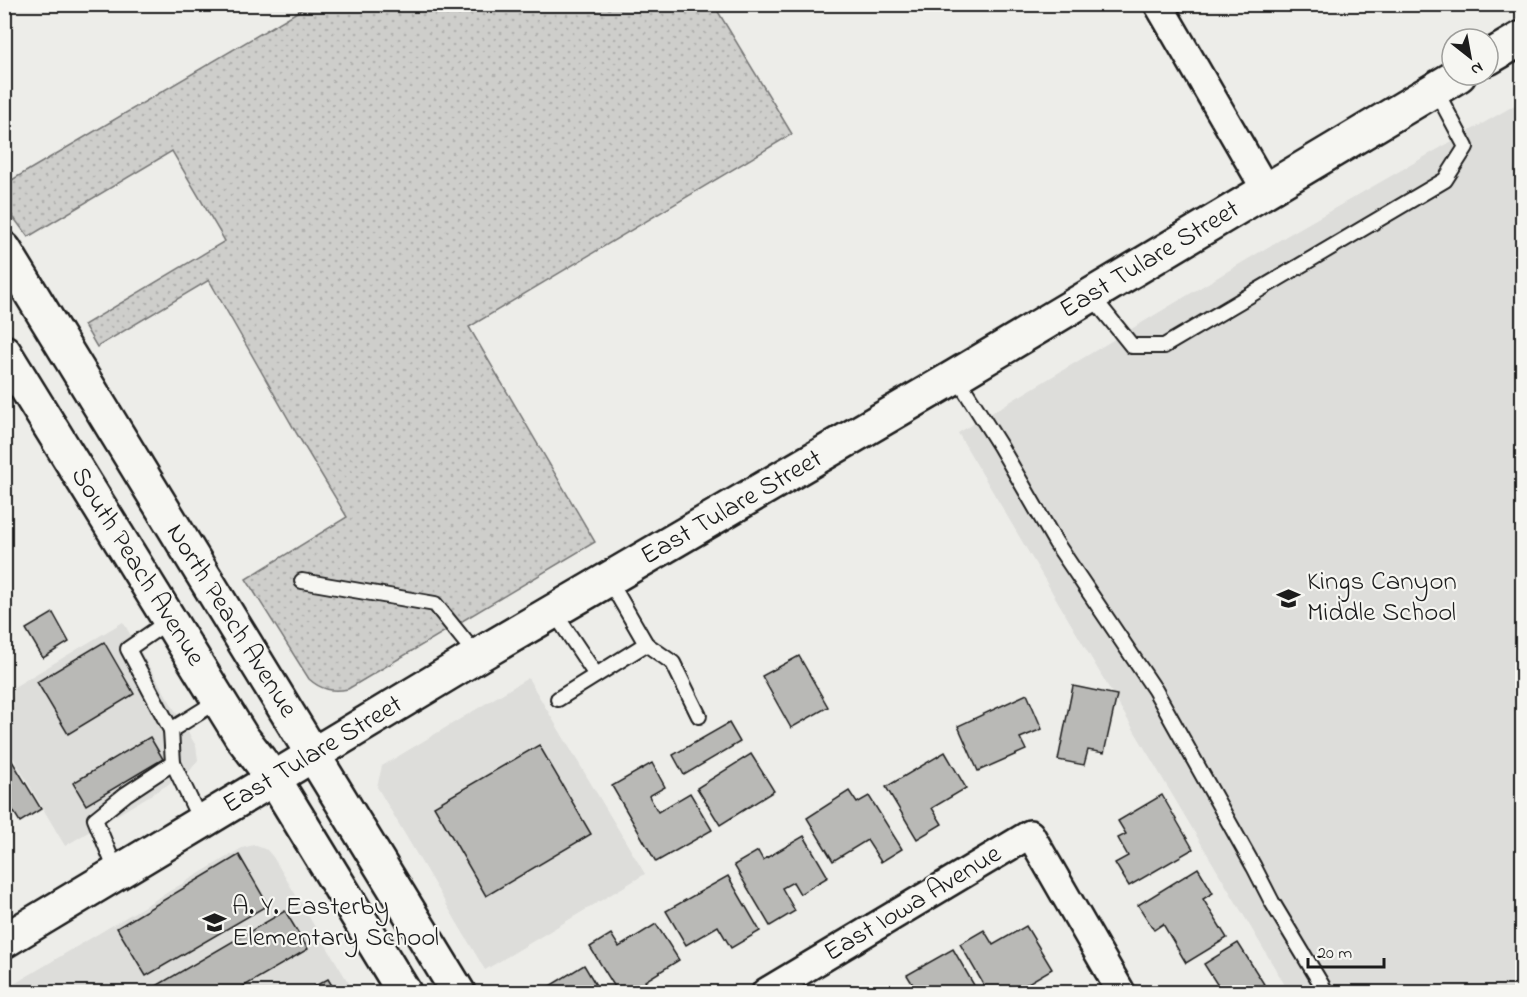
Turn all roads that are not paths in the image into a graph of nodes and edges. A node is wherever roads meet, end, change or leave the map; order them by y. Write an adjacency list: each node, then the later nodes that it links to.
1 (1158, 4): 6 (street)
2 (1522, 38): 3 (main road)
3 (1500, 51)
4 (1440, 86): 6 (main road, East Tulare Street)
5 (1448, 87): 8 (lane)
6 (1266, 190): 8 (main road, East Tulare Street)
7 (4, 249): 22 (main road, North Peach Avenue)
8 (1091, 295): 10 (main road, East Tulare Street)
9 (4, 352): 14 (main road, South Peach Avenue)
10 (956, 376): 11 (main road, East Tulare Street); 32 (lane)
11 (609, 580): 13 (main road, East Tulare Street); 15 (lane)
12 (302, 581): 16 (lane)
13 (554, 612): 16 (main road, East Tulare Street); 17 (lane)
14 (170, 620): 19 (main road, South Peach Avenue); 21 (lane)
15 (646, 644): 17 (lane); 20 (lane)
16 (477, 656): 22 (main road, East Tulare Street)
17 (596, 675): 18 (lane)
18 (558, 699)
19 (219, 700): 21 (lane); 24 (main road, South Peach Avenue)
20 (699, 716)
21 (171, 730): 23 (lane)
22 (315, 755): 24 (main road, East Tulare Street); 29 (main road, North Peach Avenue)
23 (173, 763): 25 (lane); 26 (lane)
24 (274, 780): 25 (main road, East Tulare Street); 28 (main road)
25 (201, 822): 26 (main road, East Tulare Street)
26 (117, 873): 27 (main road, East Tulare Street)
27 (4, 941)
28 (404, 993)
29 (458, 993)
30 (766, 993): 31 (street, East Iowa Avenue)
31 (1121, 993)
32 (1326, 993)

